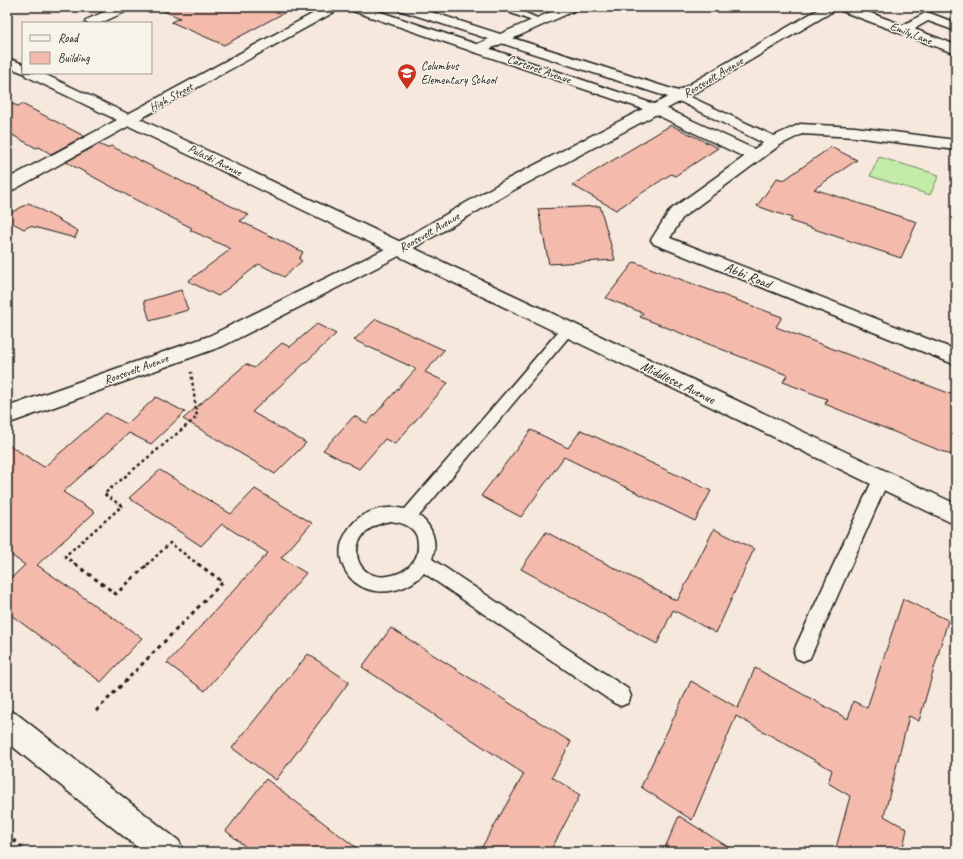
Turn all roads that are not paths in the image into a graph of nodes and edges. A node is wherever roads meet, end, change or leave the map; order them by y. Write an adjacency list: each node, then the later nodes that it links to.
1 (125, 7): 10 (street)
2 (334, 7): 22 (street, High Street)
3 (354, 7): 14 (street, Carteret Avenue)
4 (403, 7): 13 (street, Carteret Avenue)
5 (521, 7): 9 (lane)
6 (572, 7): 9 (street)
7 (831, 7): 20 (street, Roosevelt Avenue)
8 (843, 7): 12 (street, Emily Lane)
9 (540, 21): 13 (street)
10 (92, 22)
11 (956, 27): 12 (street)
12 (904, 30): 15 (street, Emily Lane)
13 (500, 39): 14 (street); 20 (street, Carteret Avenue)
14 (478, 49): 21 (street, Carteret Avenue)
15 (956, 50)
16 (22, 54): 17 (street)
17 (7, 62): 18 (street)
18 (22, 70)
19 (32, 74): 22 (street, Pulaski Avenue)
20 (680, 96): 21 (street, Roosevelt Avenue); 23 (street)
21 (656, 109): 25 (street); 27 (street, Roosevelt Avenue)
22 (130, 119): 26 (street, High Street); 27 (street, Pulaski Avenue)
23 (774, 142): 24 (street, Abbi Road); 25 (street, Abbi Road)
24 (956, 145)
25 (755, 156): 29 (street, Abbi Road)
26 (7, 186)
27 (399, 249): 28 (street, Middlesex Avenue); 30 (street, Roosevelt Avenue)
28 (568, 330): 31 (street, Middlesex Avenue); 33 (lane)
29 (956, 358)
30 (7, 416)
31 (881, 479): 32 (street, Middlesex Avenue); 35 (lane)
32 (956, 515)
33 (408, 518): 34 (lane); 34 (lane)
34 (423, 563): 36 (lane)
35 (803, 652)
36 (622, 696)
37 (7, 724): 38 (street)
38 (168, 852)

